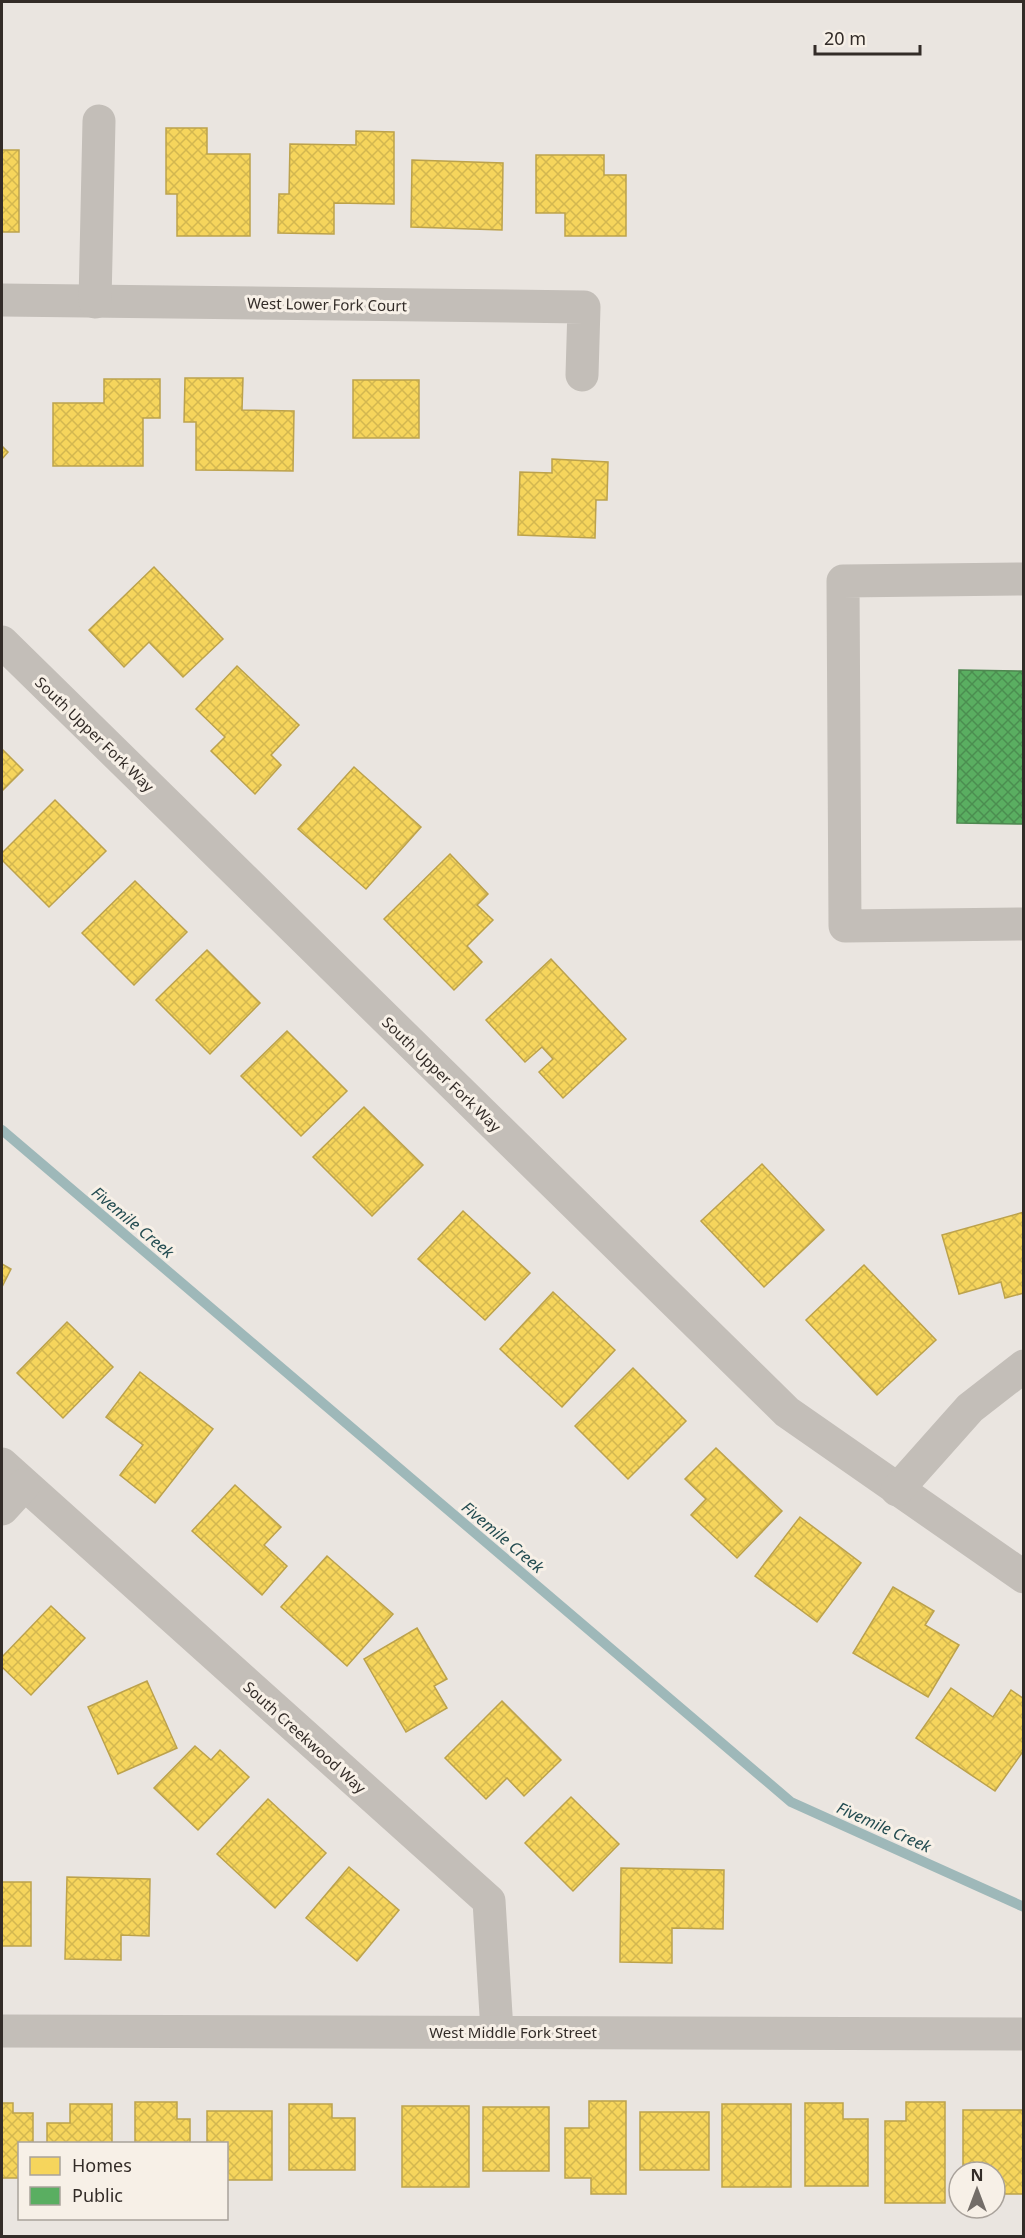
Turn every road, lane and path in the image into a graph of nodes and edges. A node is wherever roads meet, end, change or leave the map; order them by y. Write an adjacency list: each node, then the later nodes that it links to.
1 (99, 121): 3 (street)
2 (2, 300): 3 (street, West Lower Fork Court)
3 (95, 302): 4 (street, West Lower Fork Court)
4 (582, 375)
5 (1023, 579): 7 (street)
6 (2, 642): 10 (street, South Upper Fork Way)
7 (1023, 924)
8 (1023, 1366): 10 (street)
9 (13, 1475): 11 (street, South Creekwood Way); 14 (street, South Creekwood Way)
10 (897, 1490): 12 (street, South Upper Fork Way)
11 (2, 1509)
12 (1023, 1577)
13 (2, 2031): 14 (street, West Middle Fork Street)
14 (497, 2031): 15 (street, West Middle Fork Street)
15 (1023, 2034)

